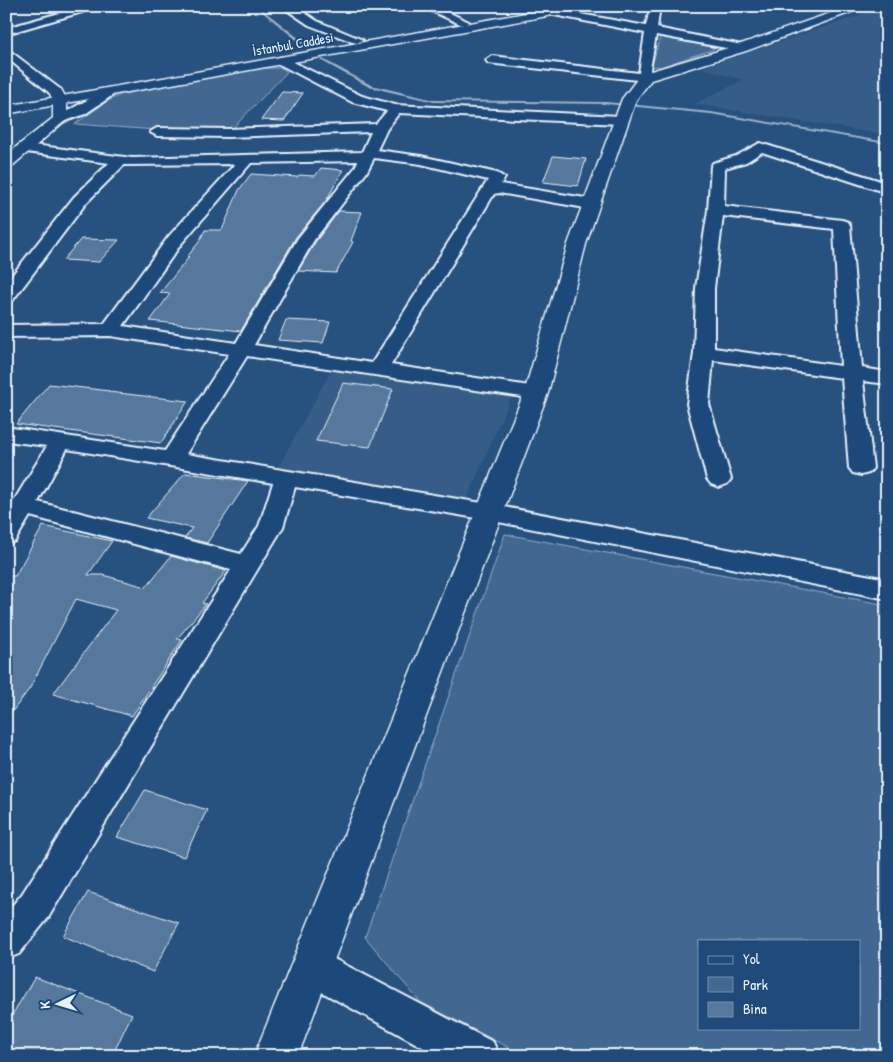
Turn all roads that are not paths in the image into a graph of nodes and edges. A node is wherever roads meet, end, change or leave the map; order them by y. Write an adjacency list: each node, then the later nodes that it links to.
1 (56, 6): 9 (street)
2 (98, 6): 9 (street)
3 (286, 6): 13 (street)
4 (425, 6): 10 (street)
5 (586, 6): 7 (street, İstanbul Caddesi)
6 (864, 6): 14 (street)
7 (552, 9): 10 (street, İstanbul Caddesi); 12 (street); 17 (street, İstanbul Caddesi)
8 (654, 13): 12 (street)
9 (70, 14): 11 (street)
10 (464, 22): 13 (street, İstanbul Caddesi)
11 (6, 31)
12 (651, 31): 14 (street); 18 (street)
13 (358, 40): 20 (street, İstanbul Caddesi)
14 (742, 48): 18 (street)
15 (6, 51): 20 (street)
16 (492, 60): 18 (street)
17 (283, 61): 19 (street, İstanbul Caddesi); 22 (street)
18 (646, 77): 24 (street)
19 (109, 92): 20 (street, İstanbul Caddesi); 25 (street)
20 (58, 96): 21 (street, İstanbul Caddesi); 23 (street, İstanbul Caddesi); 25 (street)
21 (6, 101)
22 (395, 109): 24 (street); 26 (street)
23 (6, 110)
24 (624, 112): 35 (street)
25 (60, 119): 28 (street)
26 (380, 128): 27 (street); 29 (street)
27 (157, 132)
28 (26, 148): 30 (street); 32 (street)
29 (367, 154): 31 (street); 34 (street); 40 (street)
30 (121, 160): 31 (street); 37 (street)
31 (246, 160): 38 (street)
32 (6, 162)
33 (887, 188): 36 (street)
34 (488, 192): 35 (street); 42 (street)
35 (591, 204): 45 (street)
36 (716, 210): 41 (street); 43 (street)
37 (6, 296)
38 (110, 330): 39 (street); 40 (street)
39 (6, 331)
40 (242, 349): 42 (street); 48 (street)
41 (704, 354): 43 (street); 51 (street)
42 (378, 370): 45 (street)
43 (852, 375): 44 (street); 49 (street)
44 (887, 378)
45 (536, 393): 53 (street)
46 (6, 434): 47 (street)
47 (61, 441): 48 (street); 52 (street)
48 (171, 458): 50 (street)
49 (861, 468)
50 (286, 478): 53 (street); 55 (street)
51 (719, 479)
52 (23, 506): 54 (street); 55 (street)
53 (488, 512): 56 (street); 58 (street)
54 (6, 535)
55 (247, 566): 57 (street)
56 (887, 589)
57 (6, 941)
58 (311, 966): 59 (street); 60 (street)
59 (276, 1056)
60 (479, 1056)

